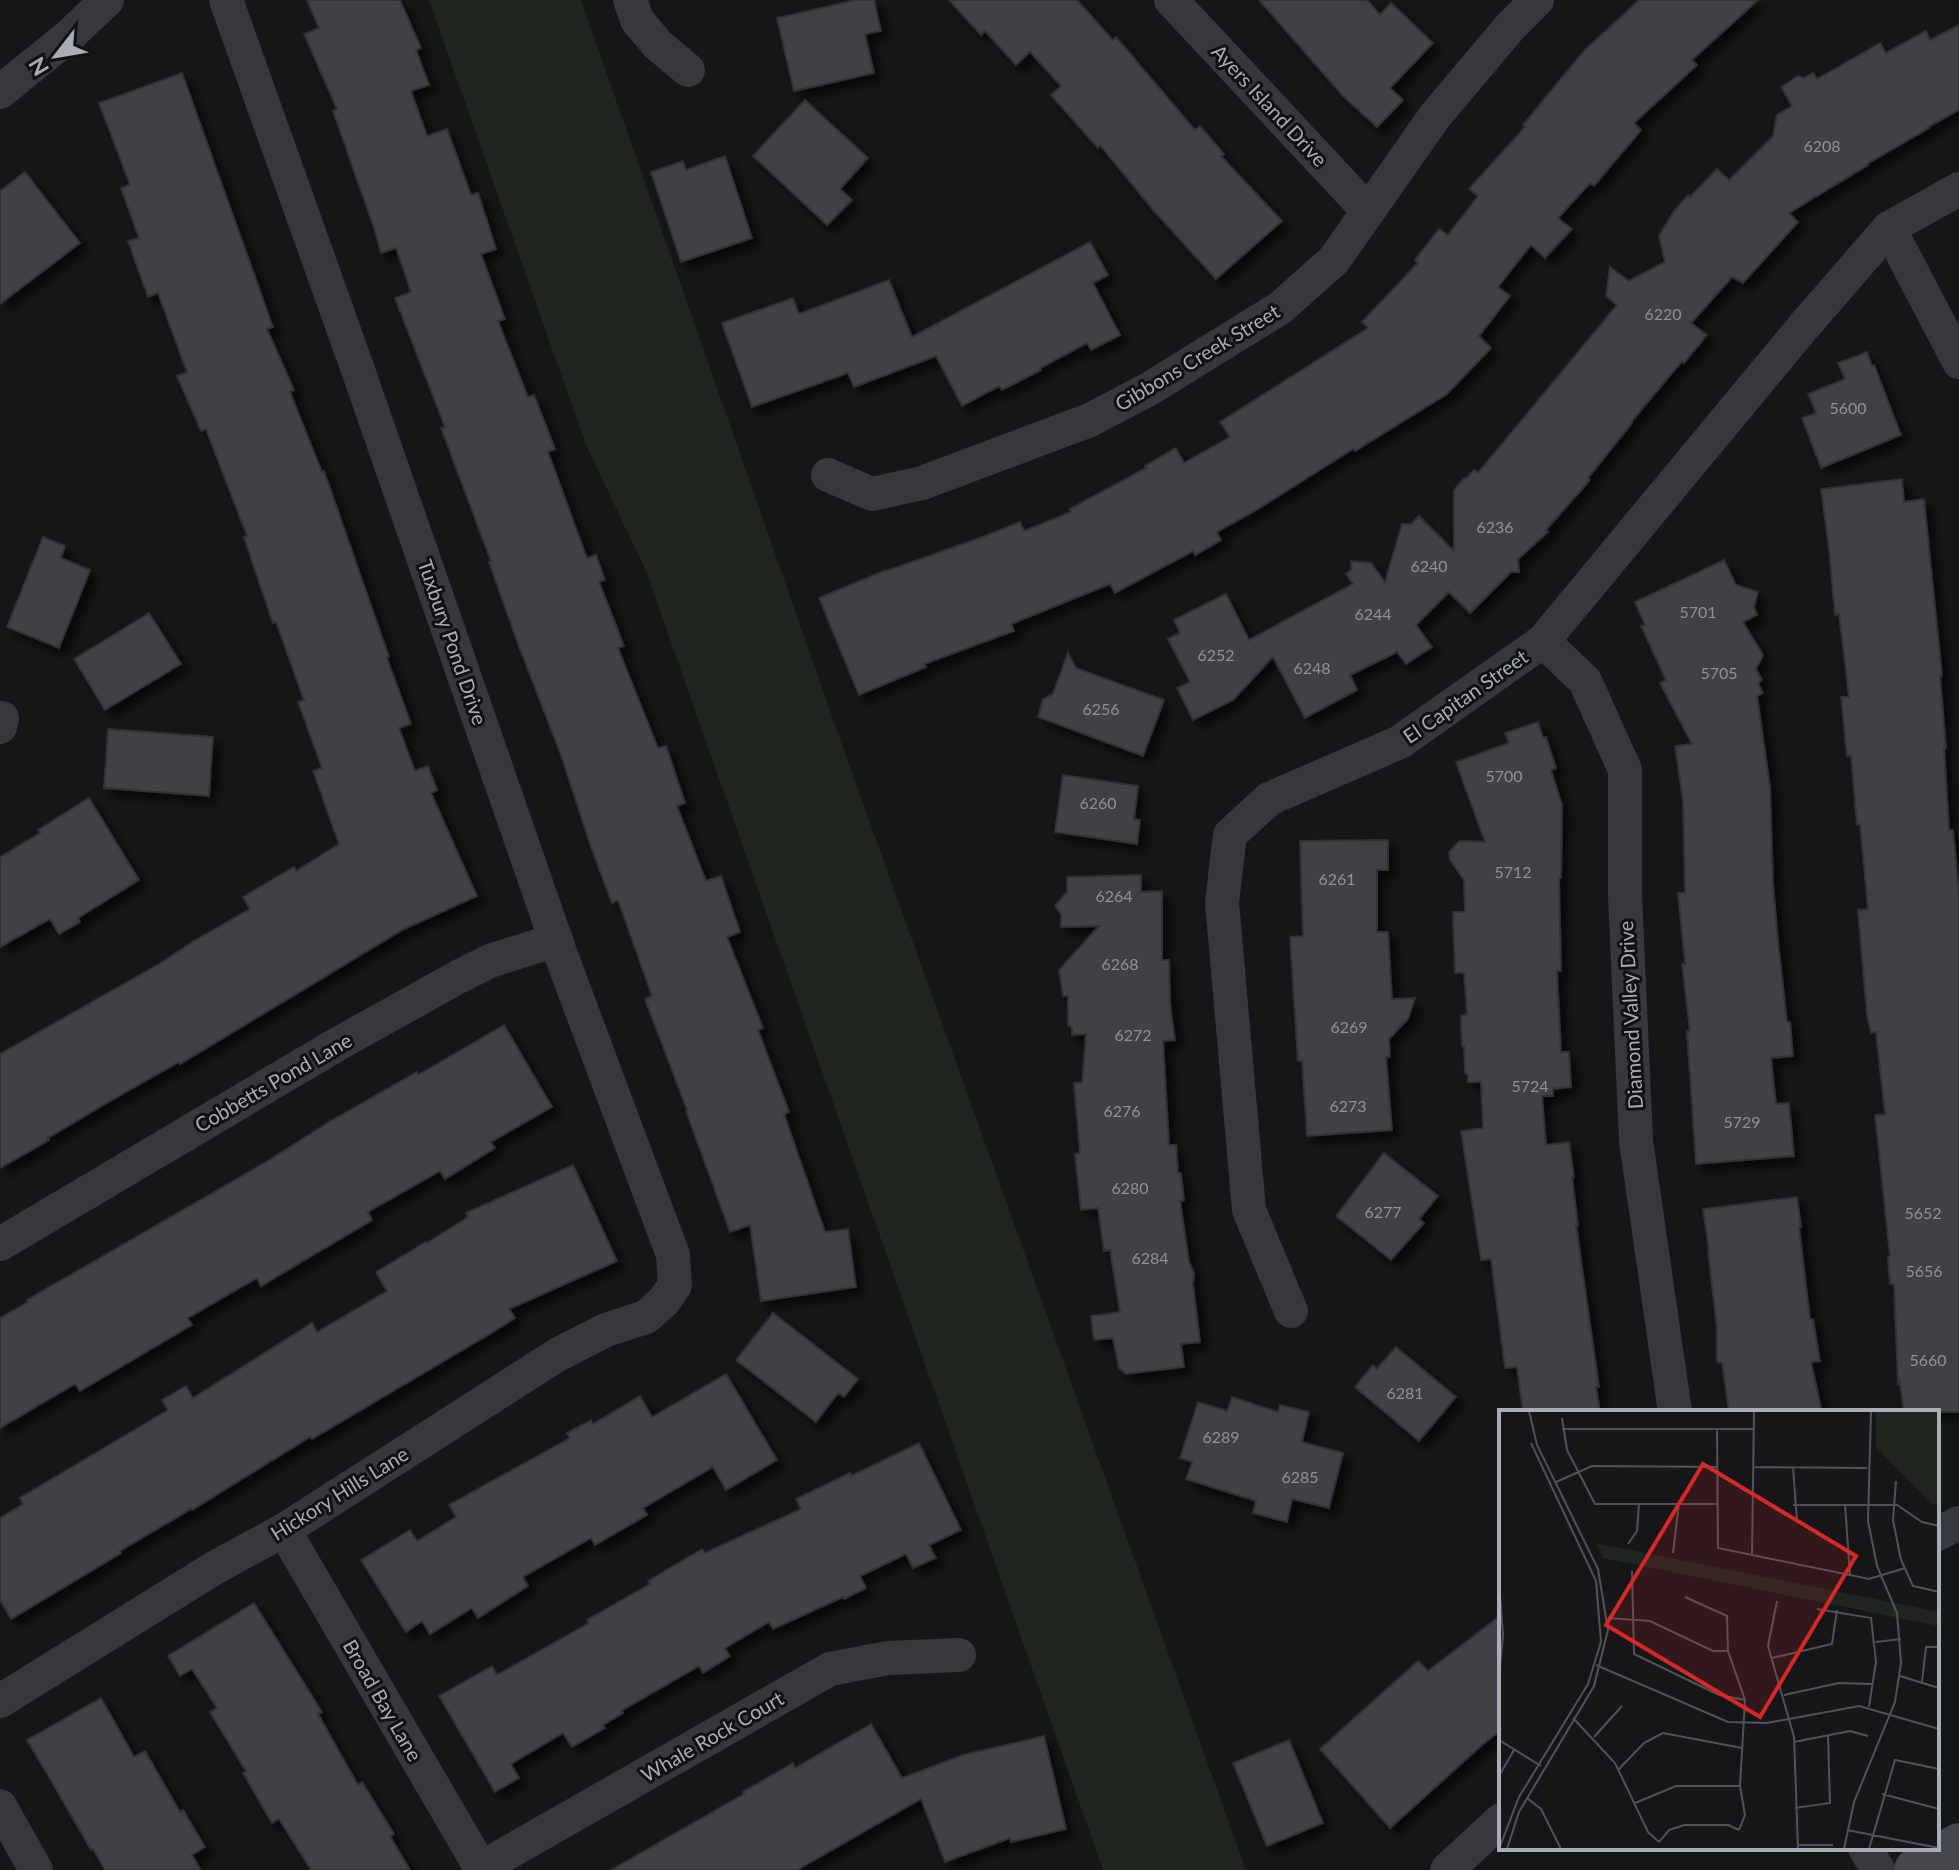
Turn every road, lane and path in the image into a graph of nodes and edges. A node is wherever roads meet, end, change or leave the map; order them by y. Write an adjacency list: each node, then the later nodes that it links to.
1 (107, 0): 7 (street)
2 (226, 0): 14 (street, Tuxbury Pond Drive)
3 (630, 0): 6 (street)
4 (1171, 0): 9 (street, Ayers Island Drive)
5 (1537, 0): 9 (street, Gibbons Creek Street)
6 (688, 70)
7 (0, 92)
8 (1959, 189): 10 (street, El Capitan Street)
9 (1368, 211): 12 (street, Gibbons Creek Street)
10 (1889, 228): 11 (street); 13 (street, El Capitan Street)
11 (1959, 362)
12 (828, 475)
13 (1543, 641): 17 (street, El Capitan Street); 18 (street, Diamond Valley Drive)
14 (556, 940): 15 (street, Cobbetts Pond Lane); 16 (street, Tuxbury Pond Drive)
15 (0, 1244)
16 (675, 1285): 20 (street, Hickory Hills Lane)
17 (1291, 1311)
18 (1675, 1410)
19 (1959, 1523): 21 (street)
20 (284, 1530): 23 (street, Hickory Hills Lane); 28 (street, Broad Bay Lane)
21 (1939, 1533)
22 (959, 1655): 28 (street, Whale Rock Court)
23 (0, 1701)
24 (0, 1806): 29 (street)
25 (1499, 1822): 30 (street)
26 (1959, 1845): 32 (main road)
27 (1866, 1850): 31 (street)
28 (481, 1869)
29 (36, 1870)
30 (1447, 1870)
31 (1878, 1870)
32 (1916, 1870)

